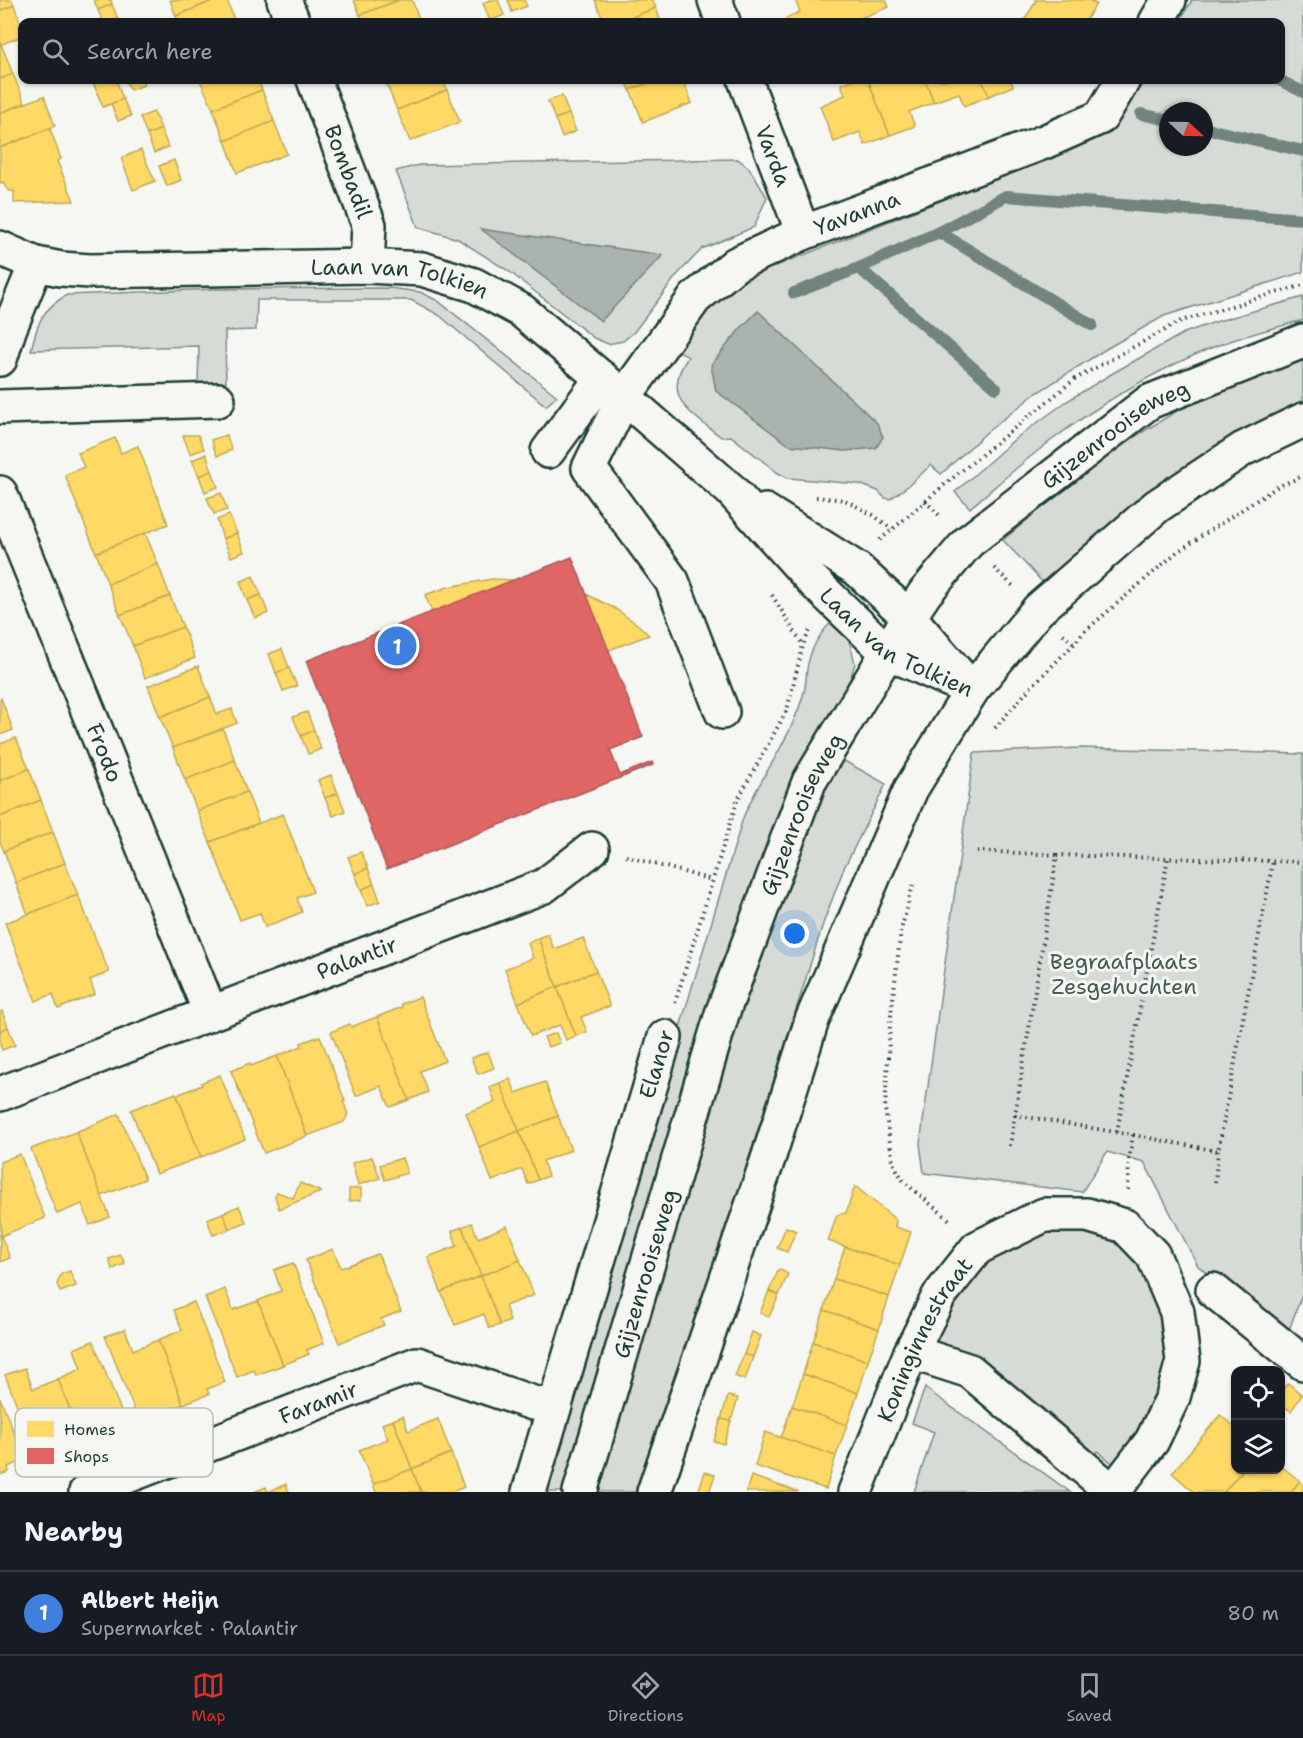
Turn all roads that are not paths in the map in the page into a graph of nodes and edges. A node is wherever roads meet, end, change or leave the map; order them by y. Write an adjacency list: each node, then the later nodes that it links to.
1 (284, 0): 4 (street)
2 (715, 0): 5 (street)
3 (1169, 0): 6 (street)
4 (291, 18)
5 (722, 18)
6 (1158, 18)
7 (316, 84): 13 (street, Bombadil)
8 (747, 84): 10 (street, Varda)
9 (1121, 84): 10 (street, Yavanna)
10 (803, 232): 16 (street, Yavanna)
11 (0, 248): 12 (street, Laan van Tolkien)
12 (36, 264): 13 (street, Laan van Tolkien); 15 (street)
13 (367, 266): 16 (street, Laan van Tolkien)
14 (1303, 341): 23 (street, Gijzenrooiseweg)
15 (0, 359)
16 (613, 388): 20 (street); 21 (street, Laan van Tolkien); 26 (street)
17 (218, 400): 18 (street)
18 (0, 406)
19 (1303, 420): 25 (street)
20 (548, 451)
21 (731, 489): 23 (street, Laan van Tolkien); 24 (street, Laan van Tolkien)
22 (0, 493): 28 (street, Frodo)
23 (909, 617): 24 (street, Gijzenrooiseweg); 25 (street, Laan van Tolkien)
24 (887, 652): 25 (street, Laan van Tolkien); 39 (street, Gijzenrooiseweg)
25 (972, 690): 40 (street)
26 (722, 712)
27 (592, 849): 28 (street, Palantir)
28 (210, 1012): 30 (street, Palantir)
29 (665, 1037): 34 (street, Elanor)
30 (0, 1094)
31 (1213, 1290): 33 (street)
32 (911, 1352): 41 (street, Koninginnestraat); 42 (street); 42 (street, Koninginnestraat)
33 (1303, 1363)
34 (555, 1406): 35 (street, Faramir); 38 (street, Elanor)
35 (213, 1443)
36 (125, 1477): 37 (street, Faramir)
37 (86, 1492)
38 (529, 1492)
39 (580, 1492)
40 (654, 1492)
41 (855, 1492)
42 (1113, 1492)

